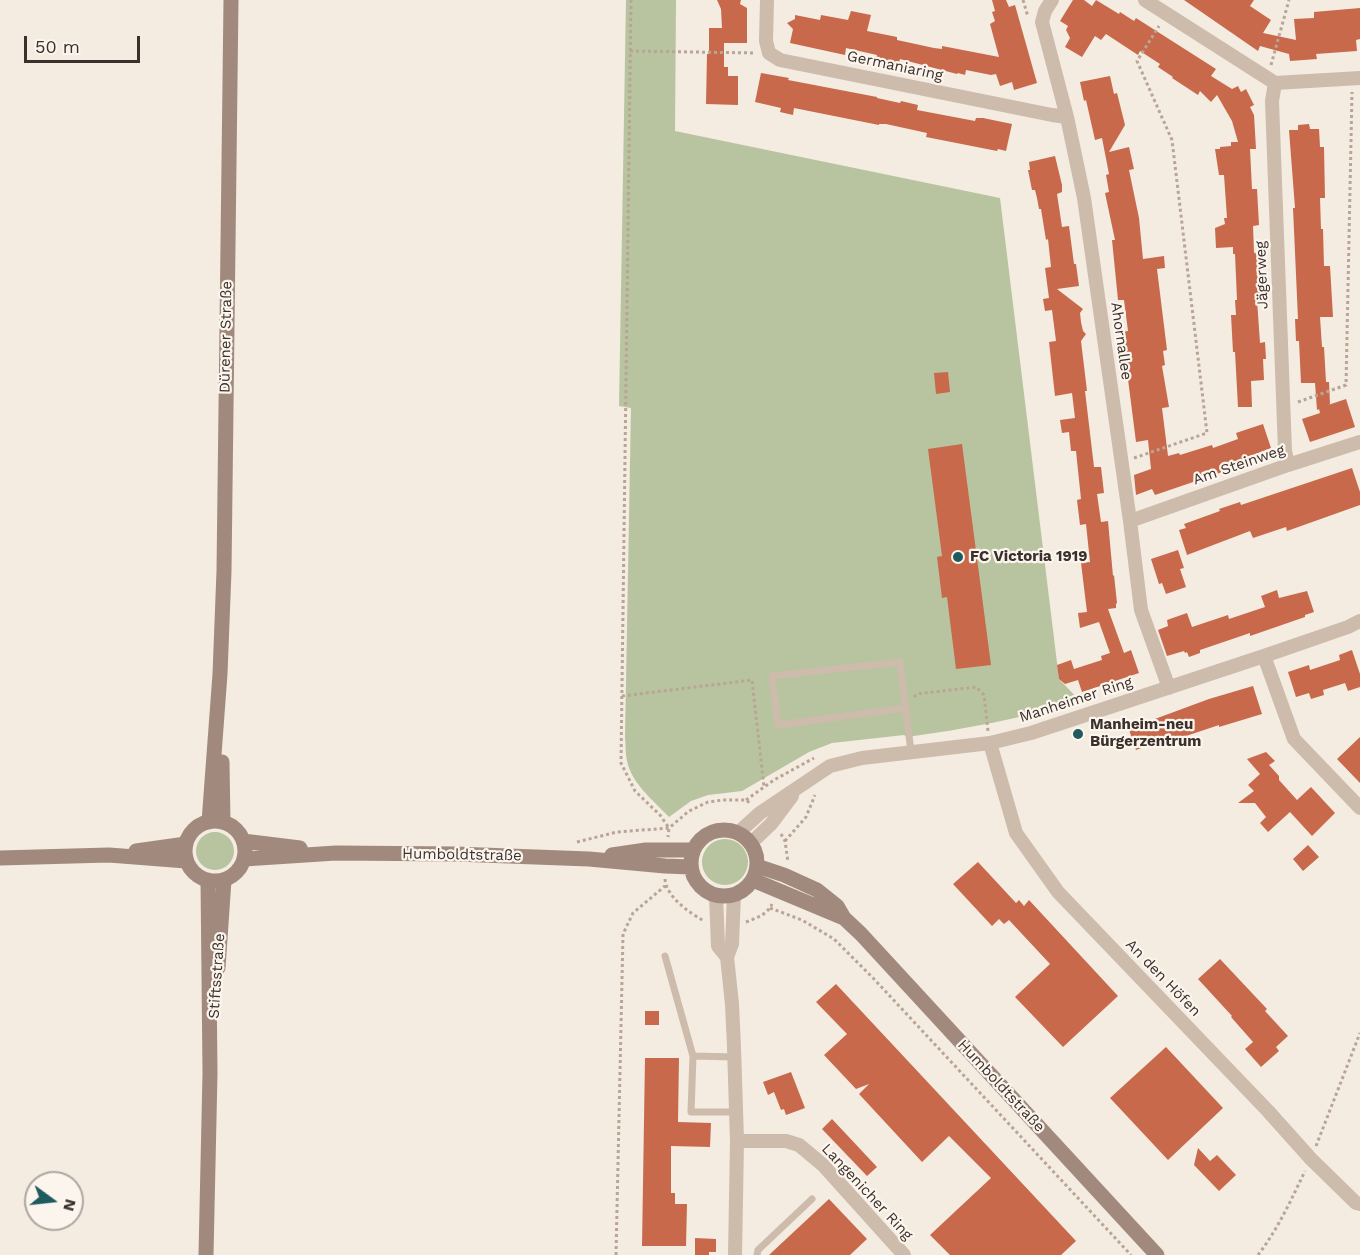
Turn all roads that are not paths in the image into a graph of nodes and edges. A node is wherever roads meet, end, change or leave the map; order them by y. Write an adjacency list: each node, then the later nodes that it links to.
1 (231, 0): 19 (street, Dürener Straße)
2 (767, 0): 7 (street, Germaniaring)
3 (1052, 0): 7 (street, Ahornallee)
4 (1145, 0): 6 (street)
5 (1356, 78): 6 (street)
6 (1271, 81): 9 (street, Jägerweg)
7 (1067, 117): 10 (street, Ahornallee)
8 (1360, 442): 9 (street, Am Steinweg)
9 (1288, 465): 10 (street, Am Steinweg)
10 (1130, 521): 13 (street, Ahornallee)
11 (1360, 621): 12 (street, Manheimer Ring)
12 (1264, 656): 13 (street, Manheimer Ring); 18 (street)
13 (1169, 688): 15 (street, Manheimer Ring)
14 (906, 708): 14 (lane); 16 (lane)
15 (990, 743): 16 (street, Manheimer Ring); 46 (street, An den Höfen)
16 (911, 752): 17 (street, Manheimer Ring)
17 (798, 787): 20 (street, Manheimer Ring); 22 (street, Manheimer Ring)
18 (1360, 808)
19 (216, 822): 21 (street); 23 (street)
20 (738, 832): 22 (street); 24 (street)
21 (243, 841): 25 (street, Humboldtstraße); 28 (street)
22 (751, 843): 32 (street)
23 (186, 844): 26 (street); 30 (street)
24 (693, 850): 29 (street, Humboldtstraße); 31 (street)
25 (336, 853): 28 (street, Humboldtstraße); 29 (street, Humboldtstraße)
26 (109, 855): 27 (street); 30 (street)
27 (0, 858)
28 (244, 859): 34 (street)
29 (589, 859): 31 (street, Humboldtstraße)
30 (186, 861): 33 (street)
31 (691, 867): 35 (street)
32 (755, 873): 36 (street); 37 (street, Humboldtstraße); 37 (street, Humboldtstraße)
33 (208, 880): 34 (street); 42 (street, Stiftsstraße)
34 (224, 880): 42 (street, Stiftsstraße)
35 (716, 896): 36 (street); 39 (street)
36 (734, 896): 39 (street)
37 (844, 918): 51 (street, Humboldtstraße)
38 (665, 956): 40 (lane)
39 (726, 957): 41 (street)
40 (693, 1056): 41 (lane); 43 (lane)
41 (735, 1057): 43 (street)
42 (210, 1072): 47 (street, Stiftsstraße)
43 (736, 1112): 44 (street)
44 (737, 1141): 48 (street); 50 (street, Langenicher Ring)
45 (812, 1199): 49 (lane)
46 (1360, 1204)
47 (206, 1255)
48 (735, 1255)
49 (757, 1255)
50 (904, 1255)
51 (1157, 1255)

